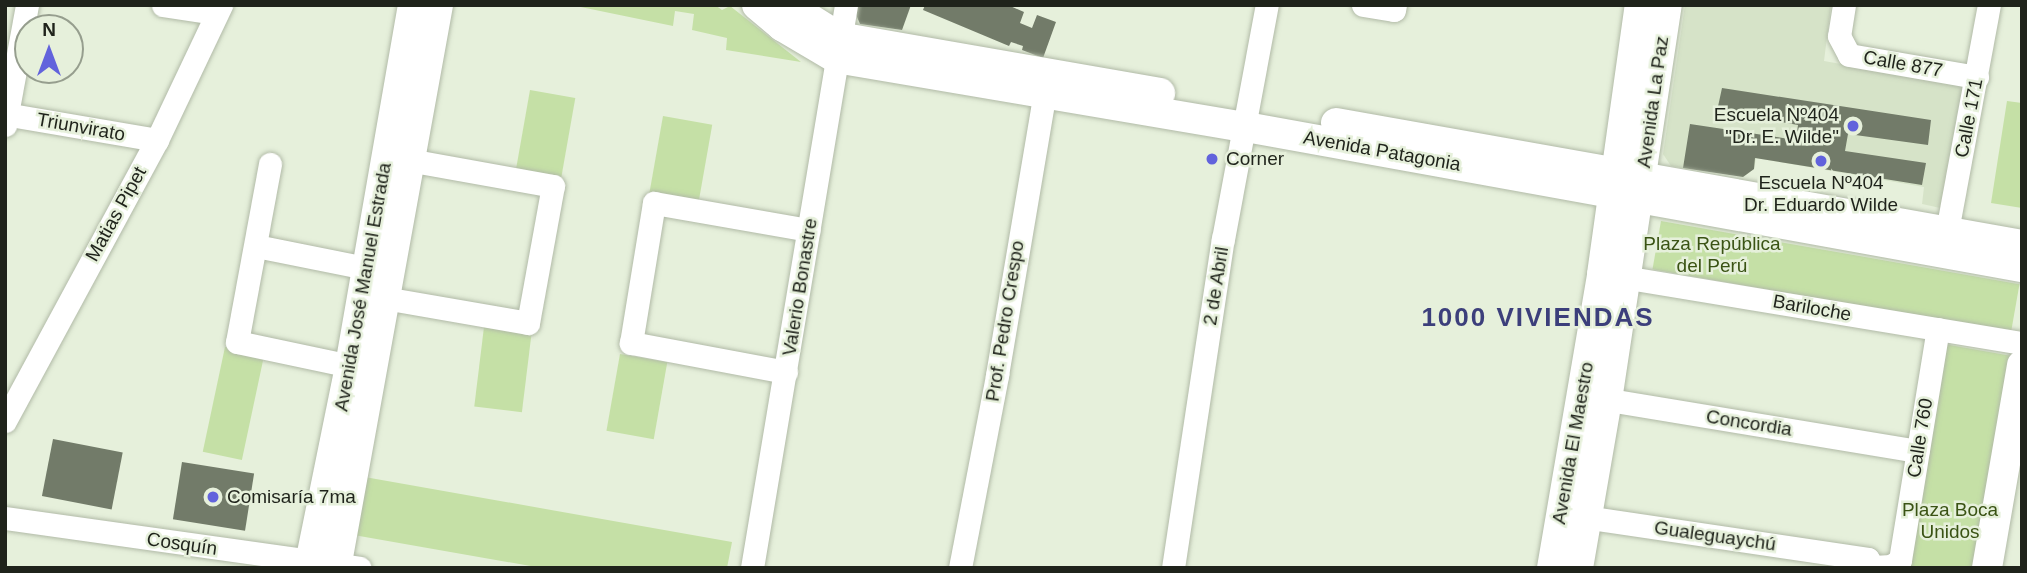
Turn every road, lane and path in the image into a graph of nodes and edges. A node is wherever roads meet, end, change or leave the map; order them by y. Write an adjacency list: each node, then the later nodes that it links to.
1 (27, 5): 19 (street)
2 (163, 5): 15 (street)
3 (413, 5): 30 (main road, Avenida José Manuel Estrada)
4 (439, 5): 22 (main road, Avenida José Manuel Estrada)
5 (757, 5): 16 (main road, Avenida Patagonia)
6 (788, 5): 16 (main road, Avenida Patagonia)
7 (846, 5): 16 (street, Valerio Bonastre)
8 (1267, 5): 20 (street, 2 de Abril)
9 (1363, 5): 10 (street)
10 (1395, 5)
11 (1640, 5): 24 (main road, Avenida La Paz)
12 (1667, 5): 24 (main road, Avenida La Paz)
13 (1844, 5): 17 (street, Calle 877)
14 (1989, 5): 17 (street, Calle 171)
15 (218, 9): 21 (street, Matias Pipet)
16 (838, 48): 18 (main road, Avenida Patagonia); 25 (street, Valerio Bonastre)
17 (1977, 78): 26 (street, Calle 171)
18 (1046, 84): 20 (main road, Avenida Patagonia); 48 (street, Prof. Pedro Crespo)
19 (6, 118): 21 (street, Triunvirato)
20 (1247, 118): 24 (main road, Avenida Patagonia); 49 (street, 2 de Abril)
21 (157, 140): 38 (street, Matias Pipet)
22 (410, 160): 32 (main road, Avenida José Manuel Estrada); 32 (street)
23 (270, 164): 28 (street)
24 (1627, 185): 26 (main road, Avenida Patagonia); 29 (main road, Avenida Patagonia); 31 (main road, Avenida El Maestro)
25 (809, 230): 37 (street, Valerio Bonastre); 37 (street)
26 (1947, 231): 27 (main road, Avenida Patagonia)
27 (2022, 245)
28 (256, 246): 30 (street); 36 (street)
29 (2022, 267)
30 (366, 268): 36 (main road, Avenida José Manuel Estrada)
31 (1614, 275): 33 (street, Bariloche); 39 (main road, Avenida El Maestro)
32 (384, 298): 46 (main road, Avenida José Manuel Estrada)
33 (1938, 329): 34 (street, Bariloche); 41 (street, Calle 760)
34 (2022, 343)
35 (2022, 365): 42 (main road)
36 (350, 366): 46 (main road, Avenida José Manuel Estrada)
37 (786, 372): 47 (street, Valerio Bonastre)
38 (15, 381): 40 (street, Matias Pipet)
39 (1594, 398): 41 (street, Concordia); 43 (main road, Avenida El Maestro)
40 (5, 421)
41 (1918, 451): 45 (street, Calle 760)
42 (2016, 470): 52 (main road); 53 (main road)
43 (1574, 515): 45 (street, Gualeguaychú); 50 (main road, Avenida El Maestro); 51 (main road, Avenida El Maestro)
44 (5, 518): 46 (street, Cosquín)
45 (1871, 565)
46 (330, 566)
47 (752, 568)
48 (960, 568)
49 (1174, 568)
50 (1552, 568)
51 (1578, 568)
52 (1987, 568)
53 (2008, 568)

